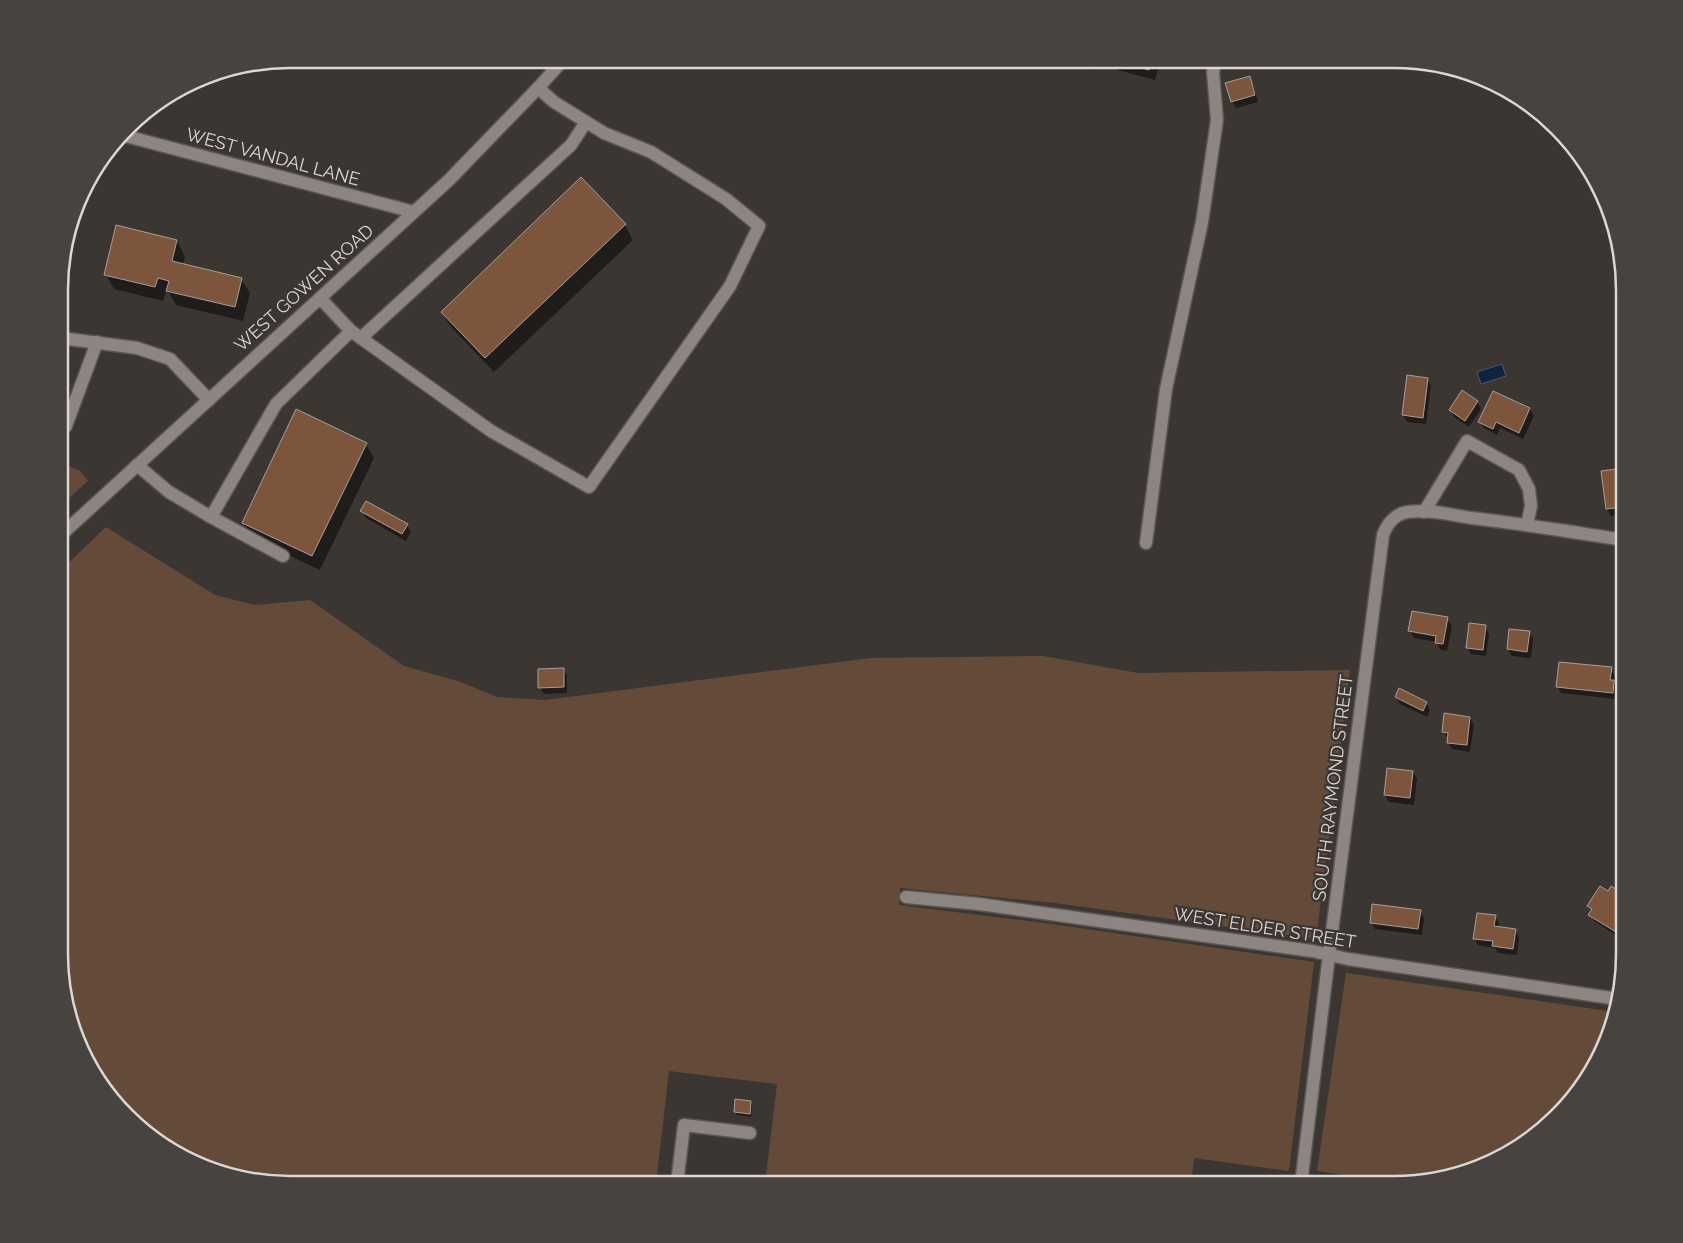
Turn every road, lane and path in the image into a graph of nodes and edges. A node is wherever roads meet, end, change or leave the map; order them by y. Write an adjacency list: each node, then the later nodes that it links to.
1 (556, 68): 3 (street, WEST GOWEN ROAD)
2 (1213, 68): 19 (street)
3 (538, 88): 4 (street); 6 (street, WEST GOWEN ROAD)
4 (586, 122): 8 (street); 8 (street)
5 (128, 137): 6 (street, WEST VANDAL LANE)
6 (414, 212): 7 (street, WEST GOWEN ROAD)
7 (320, 298): 8 (street); 11 (street, WEST GOWEN ROAD)
8 (356, 334): 15 (street)
9 (68, 339): 10 (street)
10 (96, 342): 11 (street); 12 (street)
11 (209, 400): 13 (street, WEST GOWEN ROAD)
12 (68, 420)
13 (137, 465): 15 (street); 17 (street, WEST GOWEN ROAD)
14 (1424, 512): 16 (street); 16 (street); 22 (street, SOUTH RAYMOND STREET)
15 (211, 517): 20 (street)
16 (1527, 525): 18 (street)
17 (68, 529)
18 (1616, 539)
19 (1146, 543)
20 (283, 556)
21 (906, 898): 22 (street, WEST ELDER STREET)
22 (1329, 955): 23 (street, WEST ELDER STREET); 26 (street, SOUTH RAYMOND STREET)
23 (1611, 998)
24 (750, 1133): 25 (street)
25 (678, 1176)
26 (1302, 1176)

